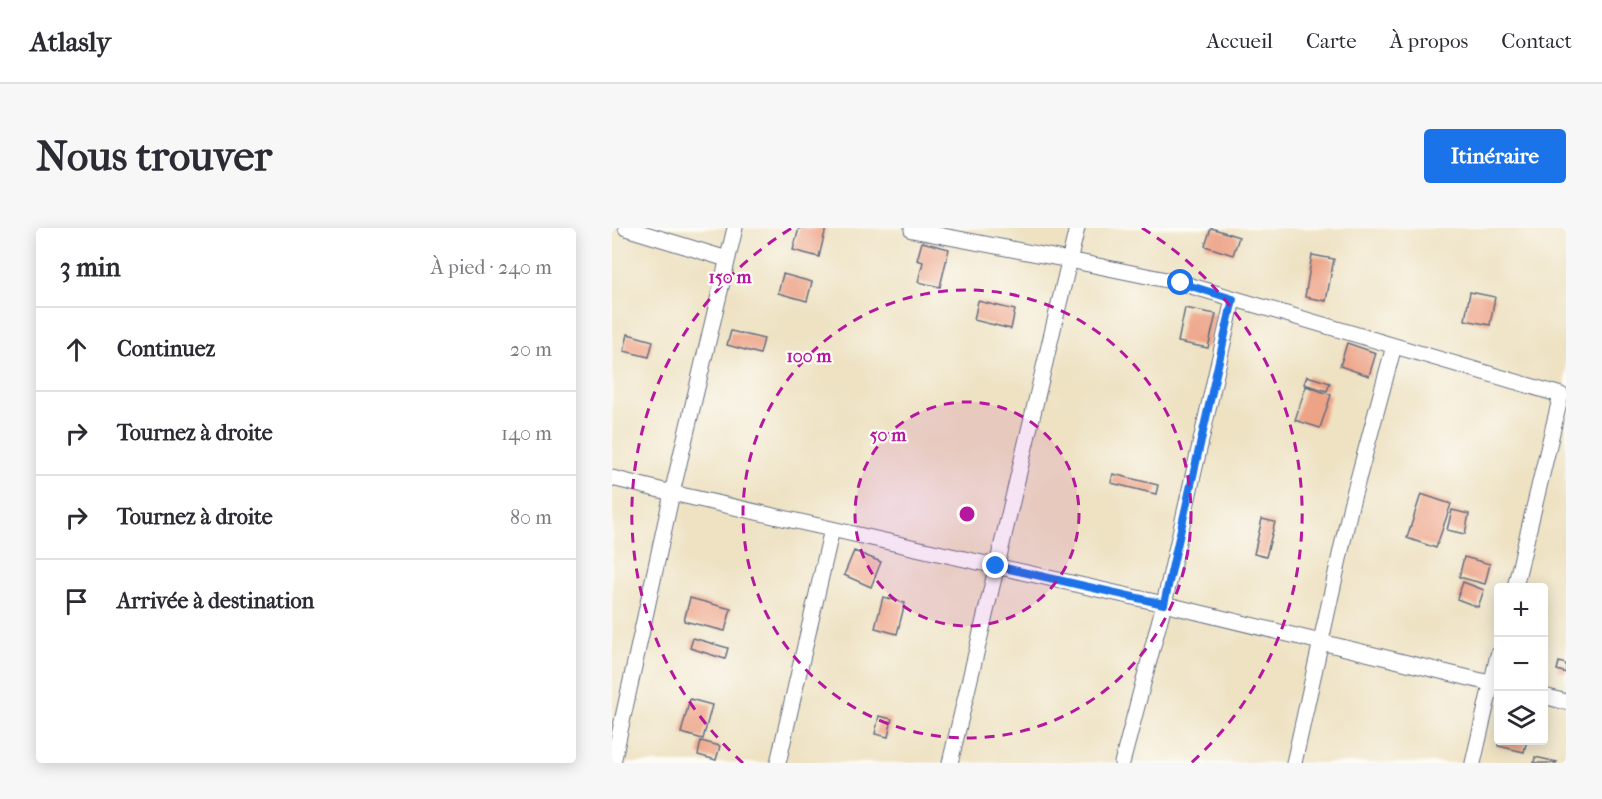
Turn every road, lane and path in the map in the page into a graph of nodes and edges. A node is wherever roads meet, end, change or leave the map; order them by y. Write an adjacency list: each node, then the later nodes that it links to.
1 (626, 228): 5 (street)
2 (735, 228): 5 (street)
3 (912, 228): 6 (street)
4 (1077, 228): 6 (street)
5 (727, 258): 10 (street)
6 (1069, 260): 7 (street); 12 (street)
7 (1233, 299): 8 (street); 14 (street)
8 (1394, 346): 13 (street); 15 (street)
9 (612, 477): 10 (street)
10 (672, 493): 11 (street); 20 (street)
11 (832, 529): 12 (street); 21 (street)
12 (996, 566): 14 (street); 22 (street)
13 (1516, 583)
14 (1164, 604): 15 (street); 23 (street)
15 (1320, 641): 16 (street); 24 (street)
16 (1494, 684)
17 (1494, 688): 25 (street)
18 (1548, 697): 19 (street)
19 (1566, 702)
20 (613, 763)
21 (778, 763)
22 (950, 763)
23 (1122, 763)
24 (1294, 763)
25 (1473, 763)

